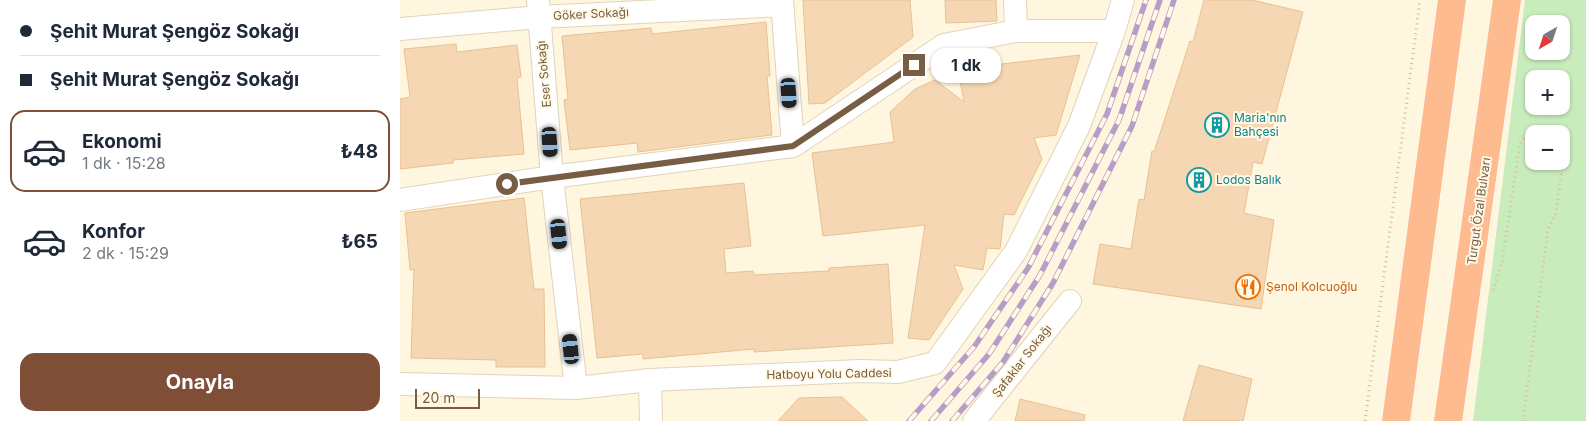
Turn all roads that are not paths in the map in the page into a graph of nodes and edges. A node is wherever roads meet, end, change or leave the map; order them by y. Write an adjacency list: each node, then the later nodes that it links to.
1 (1015, 0): 8 (street)
2 (1122, 0): 9 (street, Hatboyu Yolu Caddesi)
3 (1452, 0): 19 (highway)
4 (1507, 0): 20 (highway, Turgut Özal Bulvarı)
5 (782, 2): 6 (street, Göker Sokağı); 10 (street, Göker Sokağı)
6 (539, 8): 7 (street, Göker Sokağı); 11 (street, Eser Sokağı)
7 (400, 29)
8 (1016, 30): 9 (street); 10 (street)
9 (1114, 31): 14 (street, Hatboyu Yolu Caddesi)
10 (793, 146): 11 (street)
11 (552, 177): 12 (street); 16 (street, Eser Sokağı)
12 (400, 200)
13 (1070, 301): 18 (street, Şafaklar Sokağı)
14 (650, 380): 16 (street, Hatboyu Yolu Caddesi); 17 (street)
15 (400, 384): 16 (street, Hatboyu Yolu Caddesi)
16 (576, 388)
17 (650, 421)
18 (974, 421)
19 (1396, 421)
20 (1448, 421)

